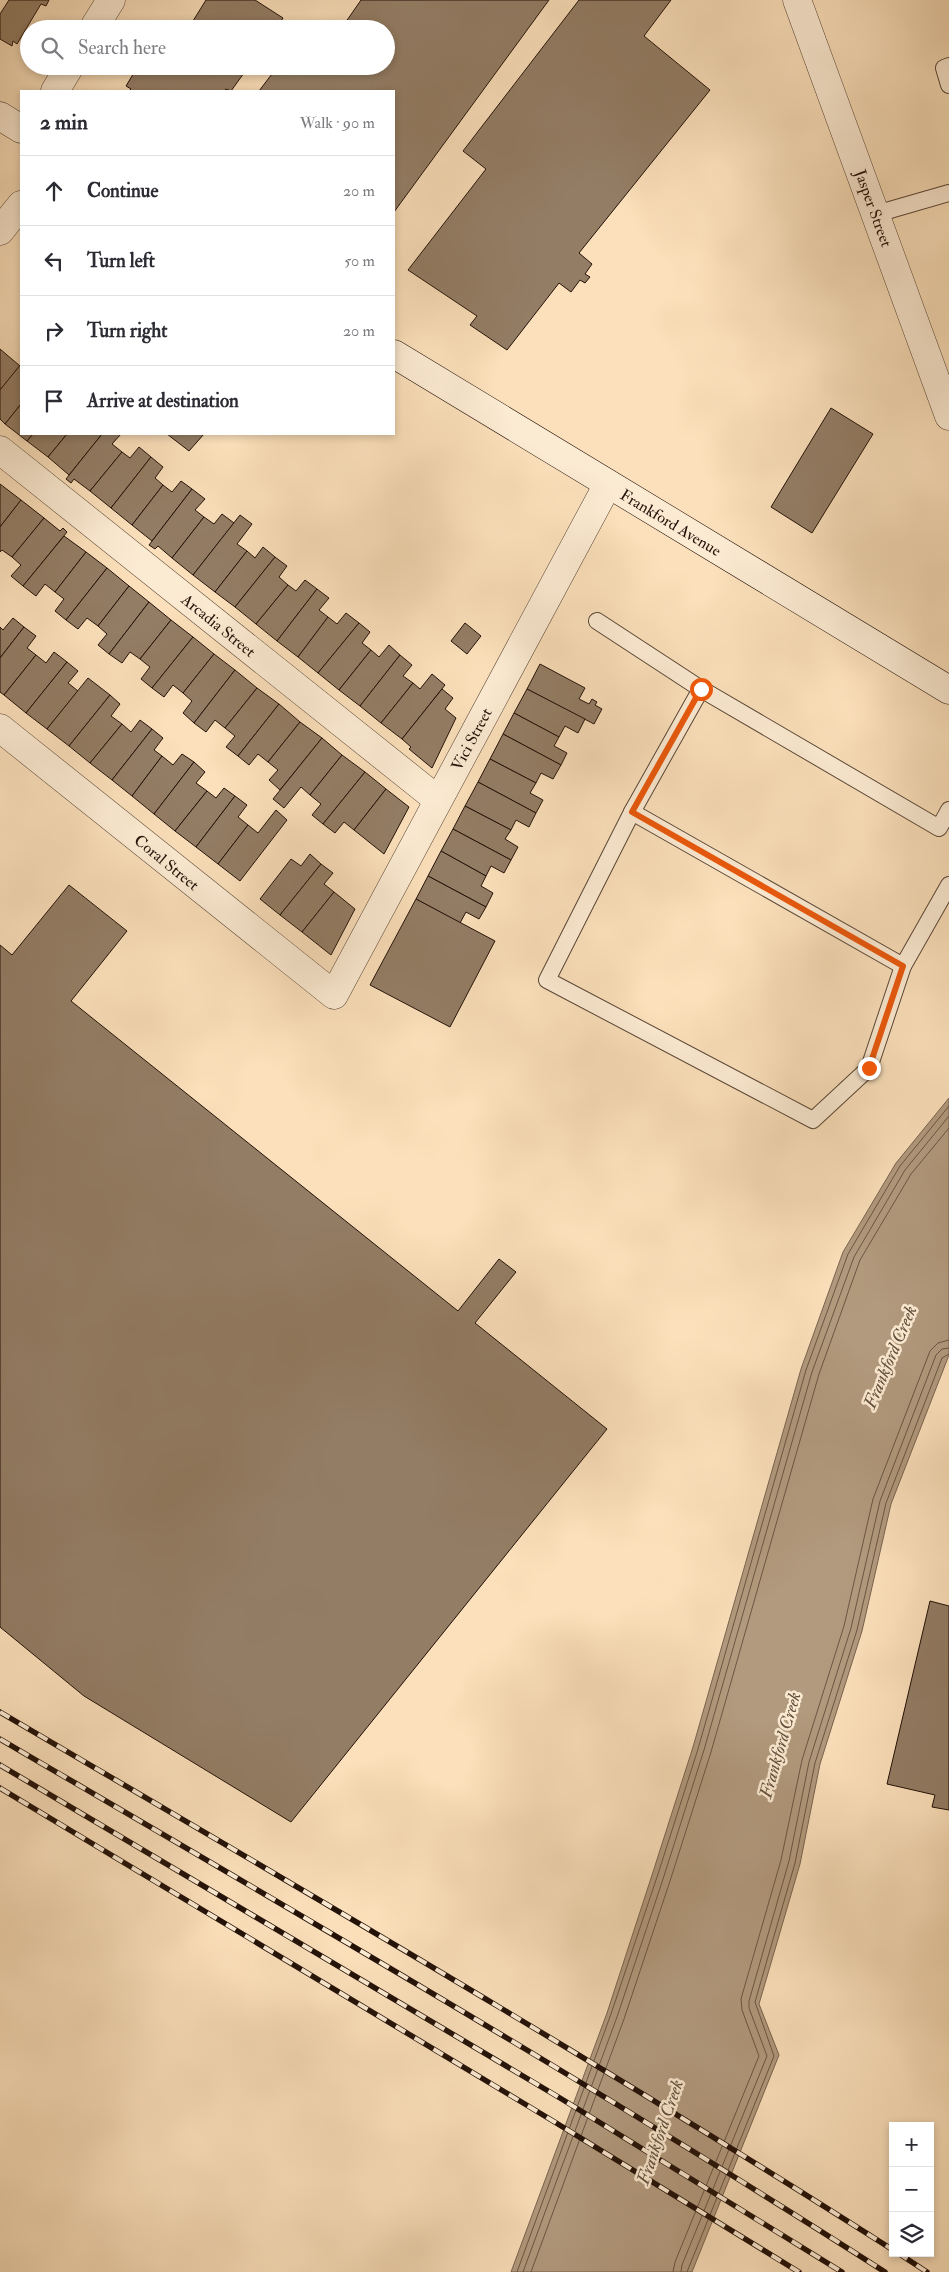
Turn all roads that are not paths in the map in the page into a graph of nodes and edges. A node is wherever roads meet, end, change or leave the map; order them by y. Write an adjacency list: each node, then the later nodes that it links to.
1 (111, 0): 3 (street)
2 (797, 0): 12 (street, Jasper Street)
3 (99, 20)
4 (949, 66): 6 (lane)
5 (64, 75): 7 (street)
6 (949, 85)
7 (55, 90)
8 (0, 116): 9 (street)
9 (20, 128)
10 (949, 193): 12 (lane)
11 (20, 206): 13 (street)
12 (876, 214): 15 (street, Jasper Street)
13 (0, 231)
14 (395, 355): 17 (street, Frankford Avenue)
15 (949, 416)
16 (0, 450): 22 (street, Arcadia Street)
17 (608, 484): 20 (street, Frankford Avenue); 22 (street, Vici Street)
18 (597, 621): 19 (lane)
19 (701, 689): 24 (lane); 25 (lane)
20 (949, 690)
21 (0, 728): 28 (street, Coral Street)
22 (438, 800): 28 (street, Vici Street)
23 (949, 810): 25 (lane)
24 (632, 812): 27 (lane); 27 (lane)
25 (944, 831)
26 (949, 885): 27 (lane)
27 (903, 966)
28 (334, 995)

